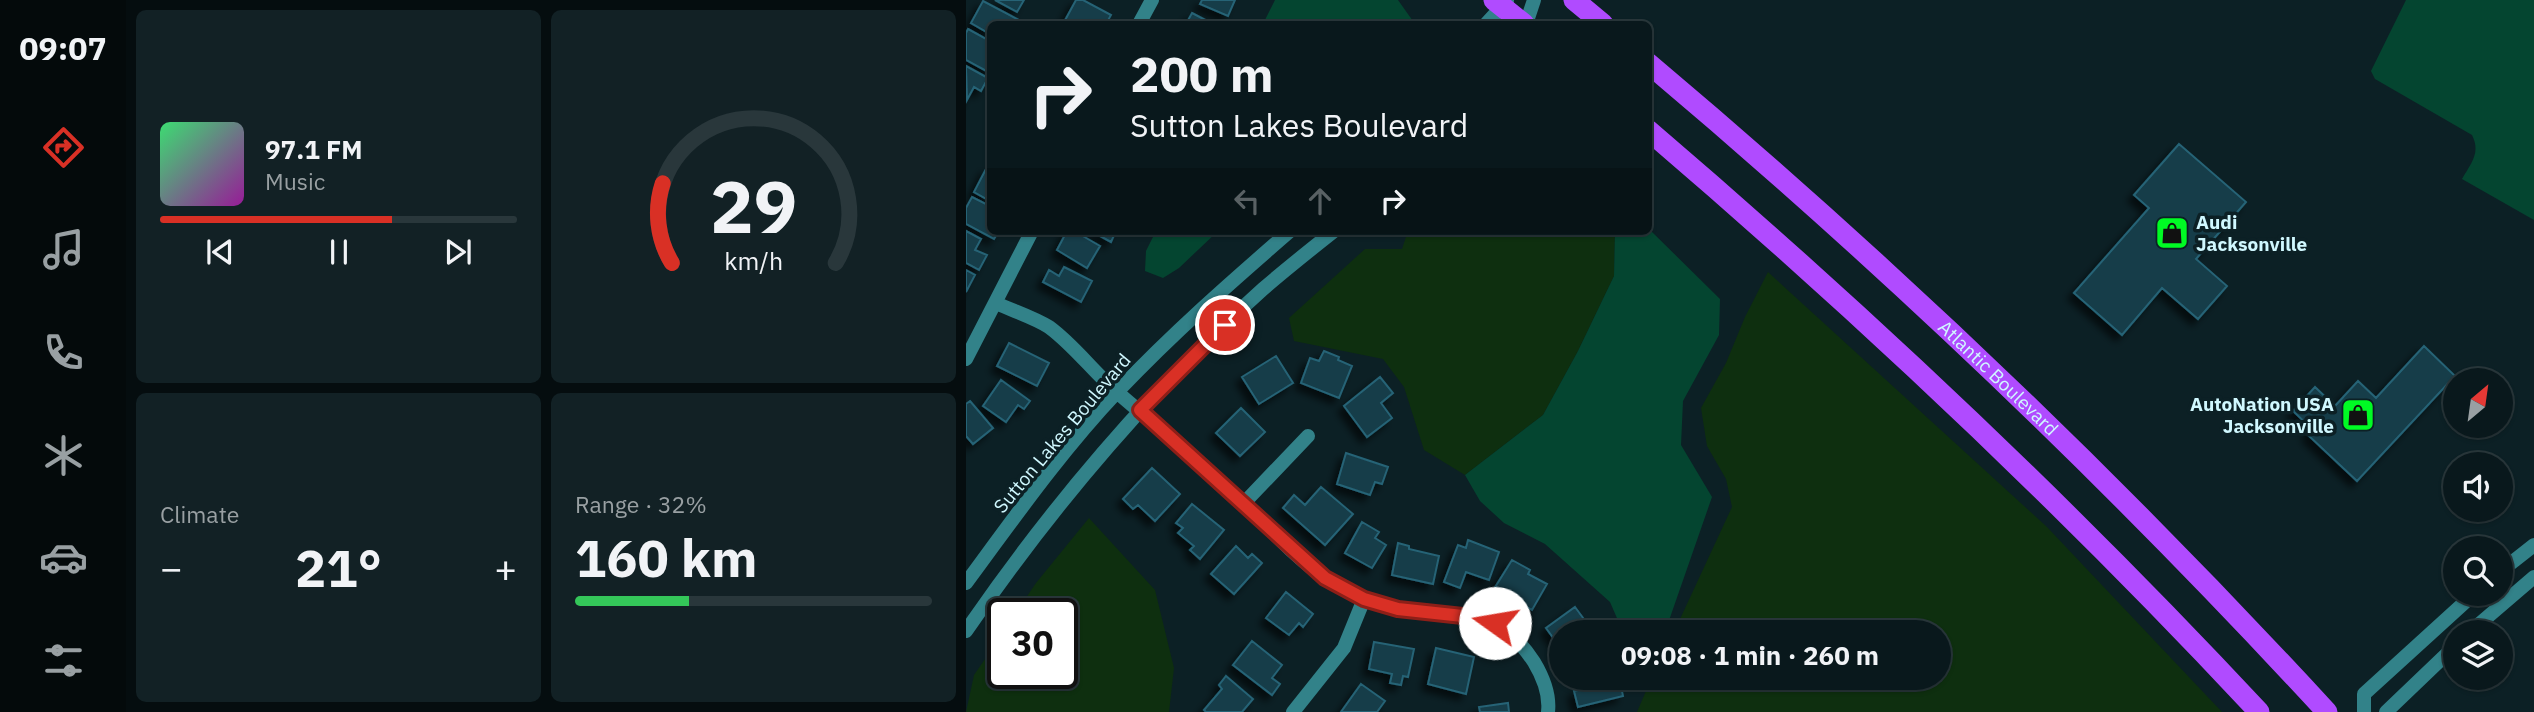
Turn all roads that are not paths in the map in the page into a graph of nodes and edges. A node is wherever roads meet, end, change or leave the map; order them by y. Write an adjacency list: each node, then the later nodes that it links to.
1 (1152, 0): 5 (street)
2 (1534, 0): 8 (street)
3 (1574, 0): 9 (highway)
4 (1501, 2): 6 (street); 7 (highway)
5 (1141, 21)
6 (1488, 21)
7 (1522, 21)
8 (1526, 21)
9 (1599, 21)
10 (1652, 65): 34 (highway, Atlantic Boulevard)
11 (1652, 133): 33 (highway)
12 (1030, 235): 15 (street)
13 (1286, 235): 17 (street, Sutton Lakes Boulevard)
14 (1324, 235): 18 (street)
15 (996, 303): 16 (street); 17 (street)
16 (966, 359)
17 (1117, 392): 18 (street); 25 (street, Sutton Lakes Boulevard)
18 (1140, 410): 20 (street); 29 (street)
19 (1308, 436): 20 (street)
20 (1244, 503): 26 (street)
21 (2534, 545): 22 (street)
22 (2513, 562)
23 (2513, 571): 24 (street)
24 (2530, 580): 28 (street)
25 (966, 583)
26 (1364, 599): 31 (street); 32 (street)
27 (2461, 606): 35 (street)
28 (2484, 620)
29 (966, 631)
30 (2443, 657): 36 (street)
31 (1293, 712)
32 (1548, 712)
33 (2259, 712)
34 (2327, 712)
35 (2364, 712)
36 (2386, 712)

